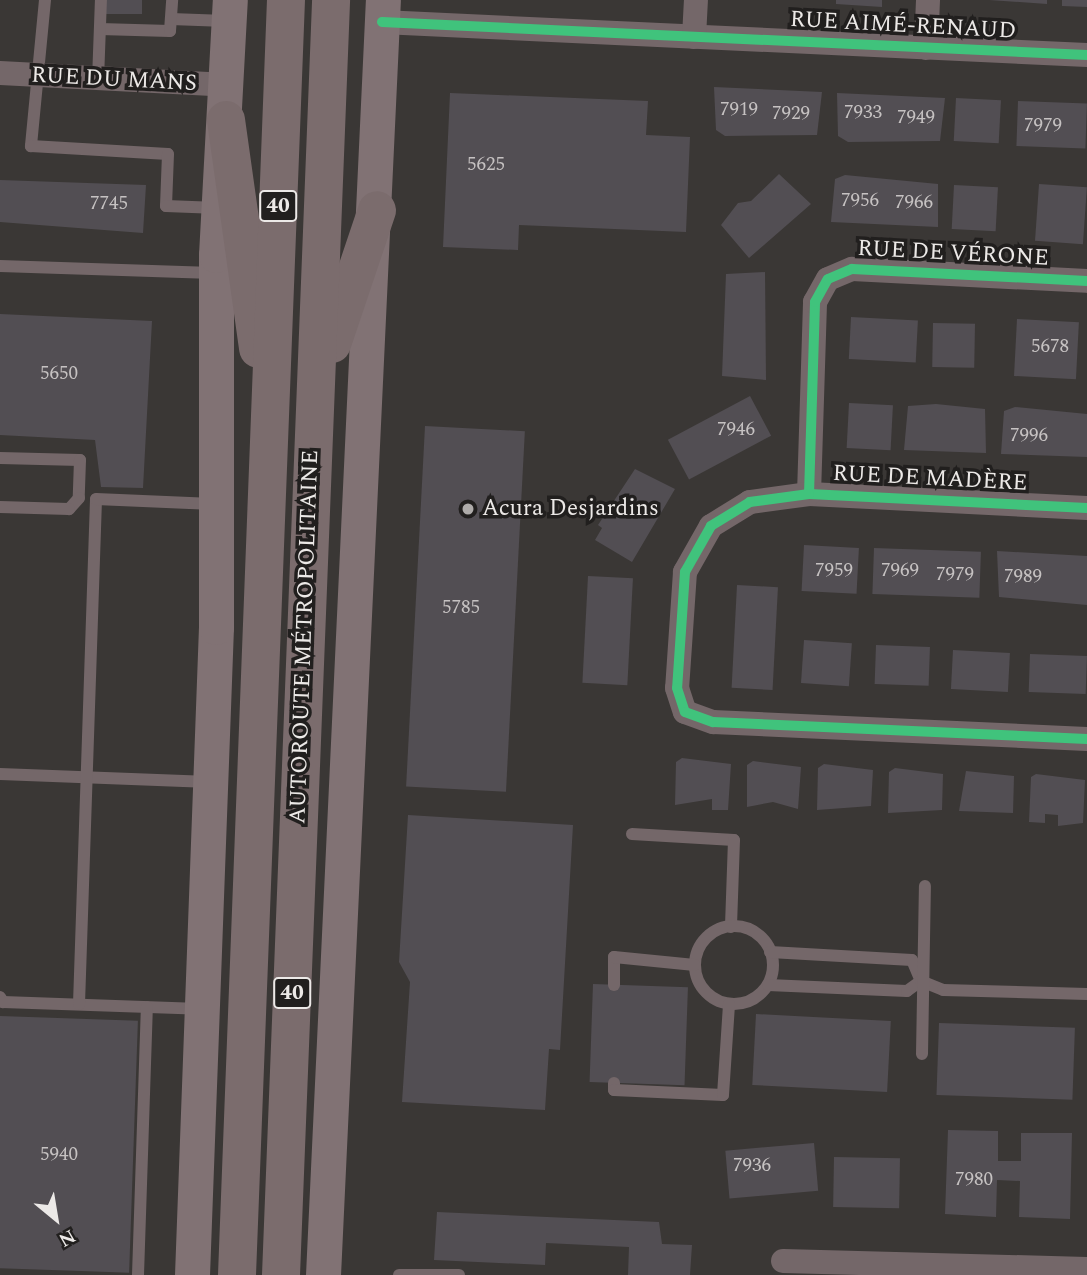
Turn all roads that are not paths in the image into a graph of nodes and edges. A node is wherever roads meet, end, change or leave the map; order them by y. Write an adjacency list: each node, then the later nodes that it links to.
1 (46, 0): 16 (lane)
2 (101, 0): 11 (lane)
3 (172, 0): 10 (lane)
4 (286, 0): 25 (highway, AUTOROUTE MÉTROPOLITAINE / 40)
5 (331, 0): 24 (highway, AUTOROUTE MÉTROPOLITAINE / 40)
6 (696, 0): 12 (street)
7 (928, 0): 13 (street)
8 (230, 10): 10 (lane); 18 (main road)
9 (382, 11): 12 (street, RUE AIMÉ-RENAUD); 20 (main road)
10 (171, 19): 11 (lane)
11 (100, 29): 17 (lane)
12 (694, 37): 13 (street, RUE AIMÉ-RENAUD)
13 (926, 48): 14 (street, RUE AIMÉ-RENAUD)
14 (1087, 55)
15 (0, 73): 16 (street, RUE DU MANS)
16 (36, 78): 17 (street, RUE DU MANS); 19 (lane)
17 (98, 80): 18 (street, RUE DU MANS)
18 (226, 102): 19 (main road); 25 (highway)
19 (218, 208): 22 (main road)
20 (377, 210): 24 (highway); 59 (main road)
21 (0, 266): 22 (lane)
22 (216, 273): 30 (main road)
23 (1087, 281): 27 (street, RUE DE VÉRONE)
24 (314, 410): 58 (highway, AUTOROUTE MÉTROPOLITAINE / 40)
25 (270, 413): 57 (highway, AUTOROUTE MÉTROPOLITAINE / 40)
26 (0, 458): 28 (lane)
27 (809, 494): 32 (street, RUE DE MADÈRE); 33 (street, RUE DE MADÈRE)
28 (79, 498): 29 (lane); 31 (lane)
29 (96, 499): 30 (lane); 35 (lane)
30 (215, 504): 36 (main road)
31 (0, 507)
32 (1087, 508)
33 (1087, 740)
34 (0, 774): 35 (lane)
35 (86, 777): 36 (lane); 47 (lane)
36 (211, 782): 50 (main road)
37 (632, 834): 39 (lane)
38 (925, 886): 42 (lane)
39 (731, 927): 40 (lane); 41 (lane)
40 (770, 952): 42 (lane); 44 (lane)
41 (695, 965): 43 (lane); 48 (lane)
42 (923, 982): 44 (lane); 45 (lane); 51 (lane)
43 (614, 985)
44 (768, 985): 48 (lane)
45 (1087, 994)
46 (0, 997): 47 (lane)
47 (79, 1004): 49 (lane)
48 (729, 1004): 52 (lane)
49 (147, 1007): 50 (lane); 55 (lane)
50 (202, 1009): 56 (main road)
51 (922, 1054)
52 (614, 1083)
53 (783, 1261): 54 (street)
54 (1087, 1269)
55 (138, 1275)
56 (192, 1275)
57 (236, 1275)
58 (281, 1275)
59 (323, 1275)
60 (399, 1275): 61 (lane)
61 (459, 1275)

